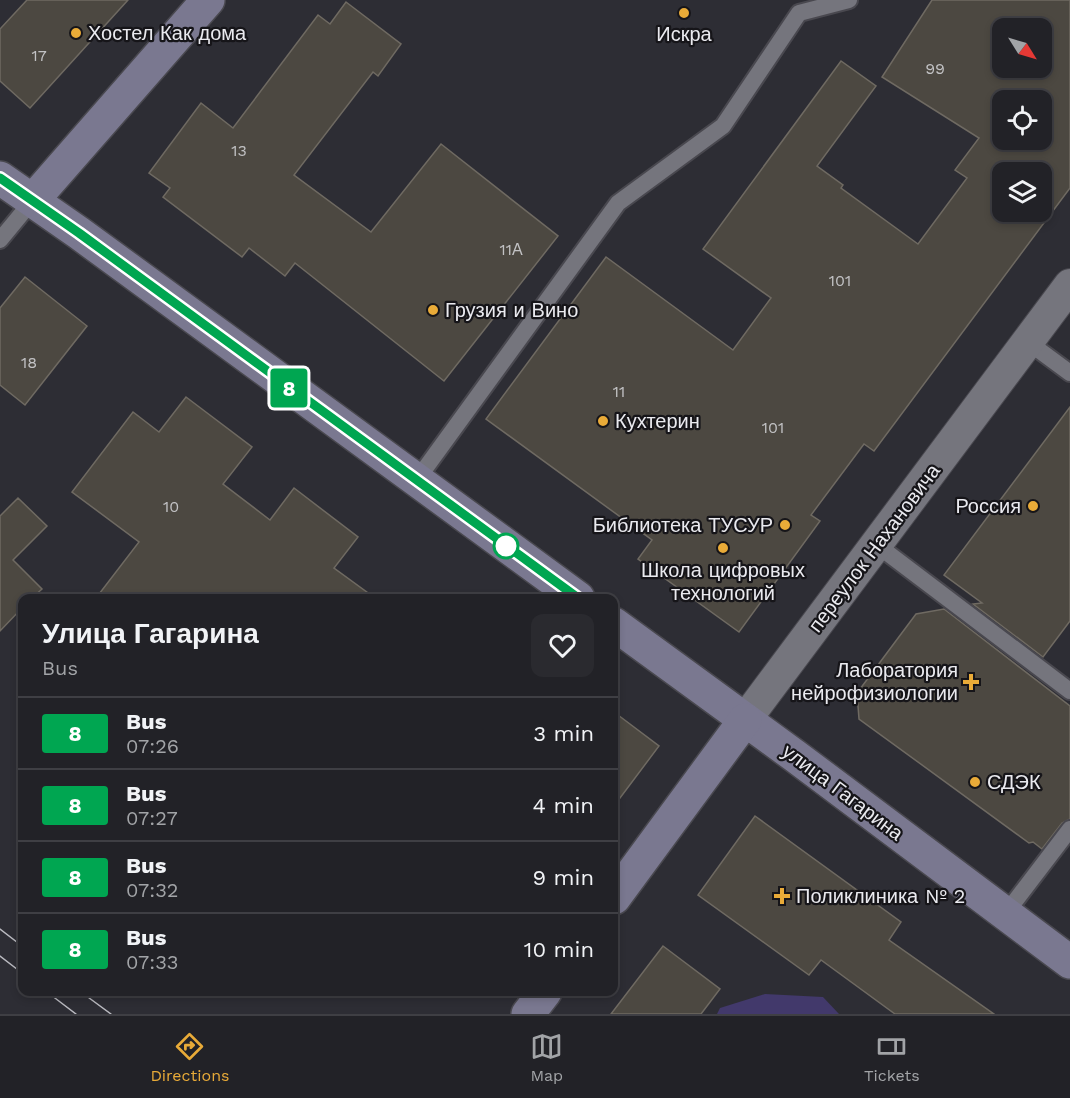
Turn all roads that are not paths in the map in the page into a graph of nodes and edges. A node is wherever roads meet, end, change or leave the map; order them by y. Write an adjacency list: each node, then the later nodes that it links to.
1 (208, 0): 4 (main road)
2 (849, 0): 9 (lane)
3 (0, 178): 4 (main road)
4 (33, 200): 5 (lane); 9 (main road)
5 (0, 240)
6 (1070, 285): 7 (street, переулок Нахановича)
7 (1028, 342): 8 (lane); 10 (street, переулок Нахановича)
8 (1070, 373)
9 (416, 481): 11 (main road)
10 (876, 545): 13 (lane); 14 (street, переулок Нахановича)
11 (572, 594)
12 (618, 627): 14 (main road, улица Гагарина)
13 (1070, 691)
14 (745, 720): 16 (main road, переулок Нахановича); 17 (main road, улица Гагарина)
15 (1070, 829): 17 (lane)
16 (618, 893)
17 (1006, 913): 18 (main road, улица Гагарина)
18 (1070, 962)
19 (542, 996): 20 (main road)
20 (528, 1014)

